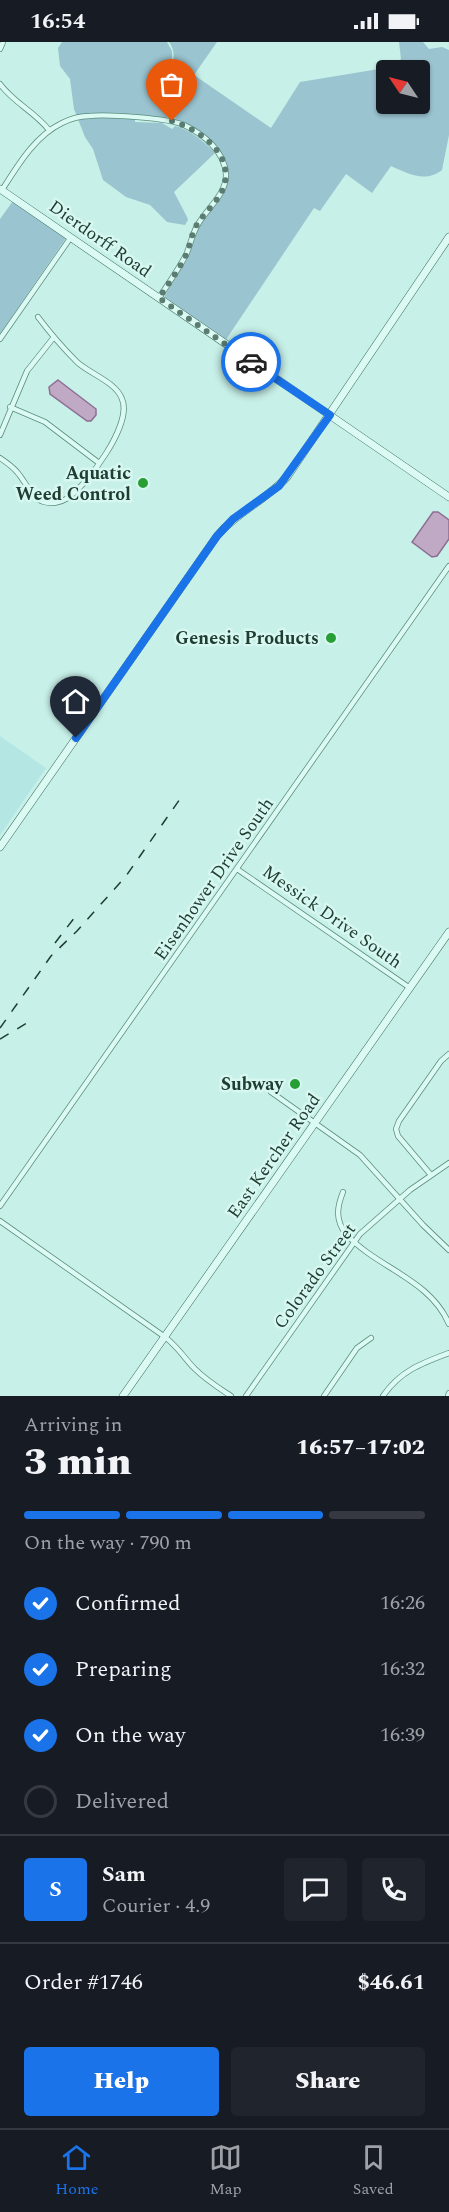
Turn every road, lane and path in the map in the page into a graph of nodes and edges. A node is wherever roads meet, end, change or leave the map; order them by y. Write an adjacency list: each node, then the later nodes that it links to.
1 (3, 42): 2 (street)
2 (0, 49)
3 (0, 84): 4 (street)
4 (49, 130): 5 (street); 8 (street)
5 (1, 189): 6 (street, Dierdorff Road)
6 (71, 237): 8 (street, Dierdorff Road); 11 (street)
7 (449, 237): 13 (street)
8 (159, 298): 13 (street, Dierdorff Road)
9 (38, 318): 10 (street)
10 (54, 337): 12 (street); 16 (street)
11 (0, 339)
12 (10, 407): 14 (street); 16 (street)
13 (330, 415): 17 (street, Dierdorff Road); 19 (street)
14 (0, 435)
15 (0, 458): 16 (street)
16 (99, 463)
17 (449, 497)
18 (449, 566): 20 (street, Eisenhower Drive South)
19 (0, 847)
20 (237, 869): 22 (street, Messick Drive South); 30 (street, Eisenhower Drive South)
21 (449, 932): 22 (street, East Kercher Road)
22 (410, 988): 25 (street, East Kercher Road)
23 (449, 1054): 27 (street)
24 (271, 1092): 25 (street)
25 (315, 1123): 29 (street); 35 (street, East Kercher Road)
26 (449, 1163): 27 (street, Colorado Street)
27 (431, 1175): 29 (street, Colorado Street)
28 (343, 1192): 32 (street)
29 (399, 1198): 32 (street, Colorado Street); 33 (street)
30 (0, 1206)
31 (0, 1221): 35 (street)
32 (354, 1242): 34 (street); 40 (street, Colorado Street)
33 (449, 1250)
34 (449, 1324)
35 (165, 1337): 38 (street, East Kercher Road); 39 (street)
36 (371, 1338): 41 (street)
37 (449, 1353): 42 (street)
38 (123, 1396)
39 (231, 1396)
40 (246, 1396)
41 (324, 1396)
42 (383, 1396)

